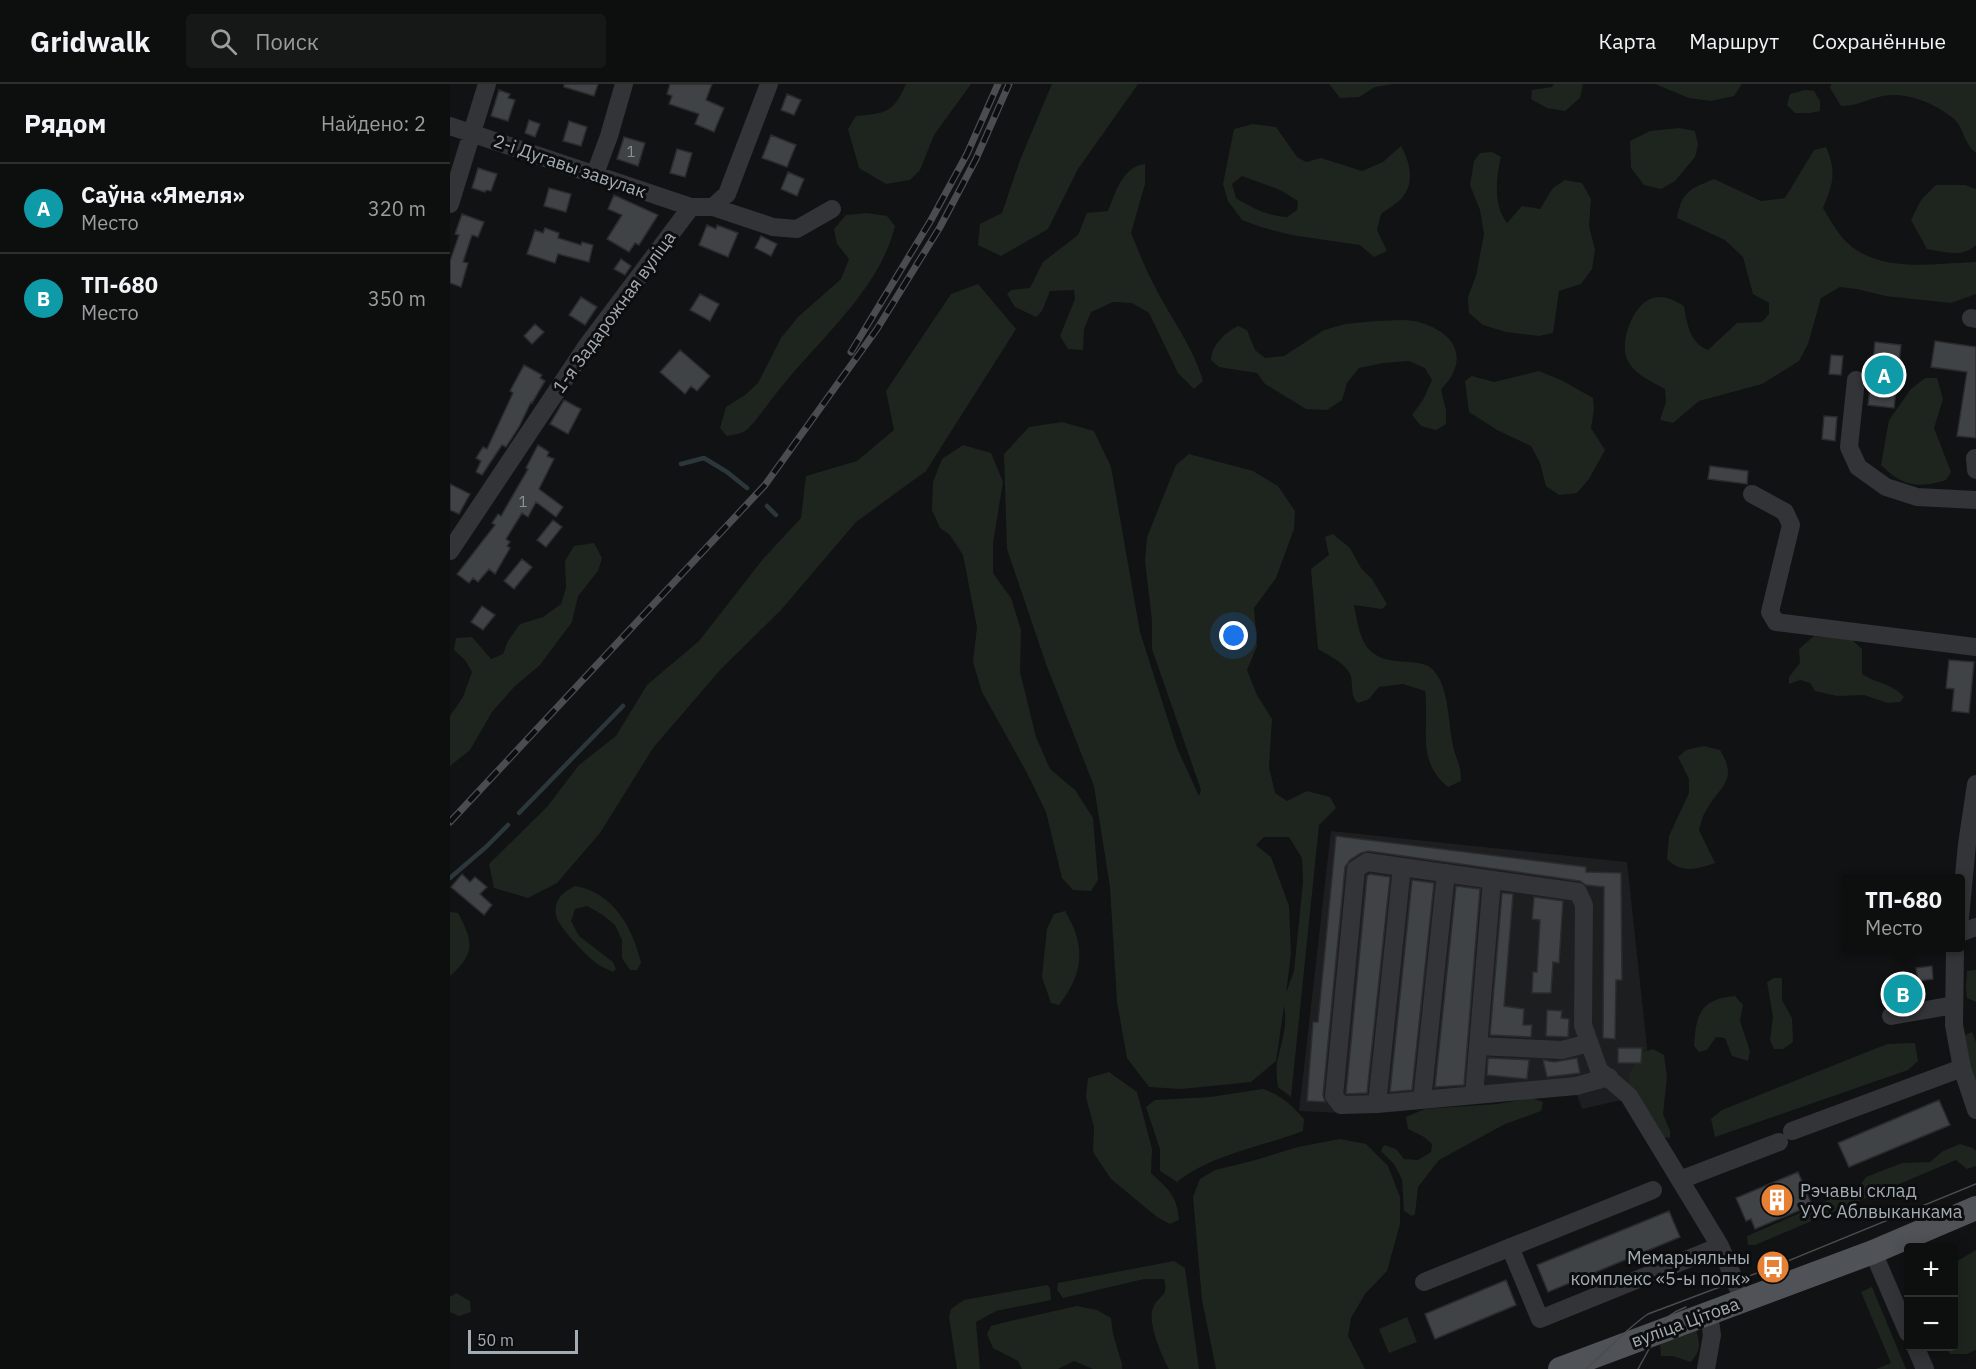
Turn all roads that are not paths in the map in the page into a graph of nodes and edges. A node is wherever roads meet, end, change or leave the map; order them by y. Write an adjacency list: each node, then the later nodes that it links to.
1 (487, 84): 5 (street)
2 (624, 84): 6 (street)
3 (769, 84): 9 (street)
4 (450, 126): 5 (street, 2-і Дугавы завулак)
5 (472, 133): 6 (street, 2-і Дугавы завулак); 7 (street)
6 (595, 174): 8 (street, 2-і Дугавы завулак)
7 (450, 204)
8 (691, 207): 9 (street); 14 (street, 1-я Задарожная вуліца)
9 (712, 207): 10 (street)
10 (832, 209)
11 (1856, 380): 13 (street)
12 (1752, 494): 15 (street)
13 (1976, 500)
14 (450, 551)
15 (1976, 647)
16 (1976, 784): 19 (street)
17 (1402, 867): 18 (street); 30 (street); 30 (street)
18 (1446, 873): 20 (street); 29 (street)
19 (1964, 874)
20 (1492, 880): 24 (street); 25 (street)
21 (1955, 952): 22 (street)
22 (1954, 1005): 23 (street); 26 (street)
23 (1891, 1016)
24 (1589, 1043): 25 (street); 27 (street)
25 (1478, 1046): 28 (street)
26 (1962, 1068): 31 (street); 32 (street)
27 (1609, 1077): 28 (street); 32 (street)
28 (1474, 1095): 29 (street)
29 (1422, 1100): 30 (street)
30 (1377, 1104)
31 (1976, 1110)
32 (1680, 1180): 35 (street)
33 (1653, 1190): 36 (street)
34 (1976, 1208): 37 (main road, вуліца Цітова)
35 (1720, 1246): 36 (street); 39 (street)
36 (1510, 1247): 38 (street)
37 (1873, 1252): 39 (main road, вуліца Цітова); 41 (street)
38 (1424, 1282)
39 (1743, 1300): 40 (main road, вуліца Цітова)
40 (1709, 1314): 43 (main road, вуліца Цітова); 44 (street)
41 (1904, 1324)
42 (1917, 1351): 45 (street)
43 (1560, 1369)
44 (1706, 1369)
45 (1925, 1369)

